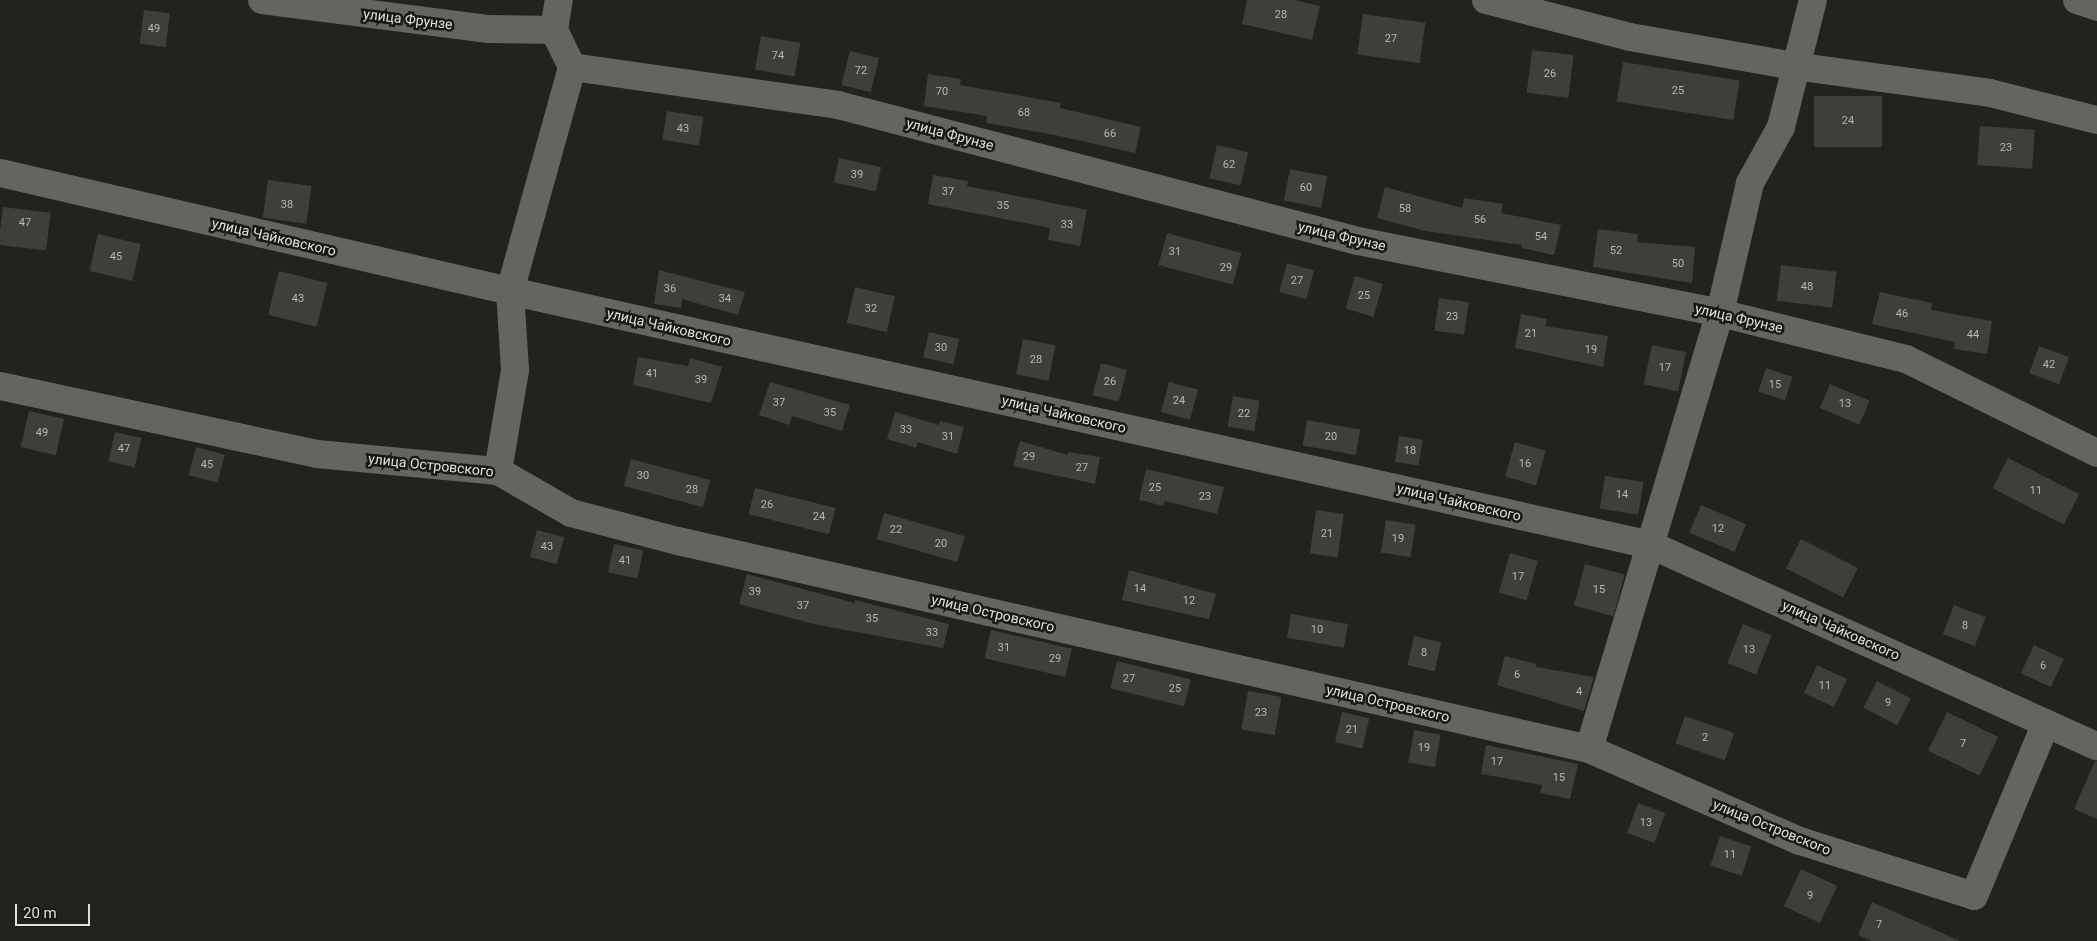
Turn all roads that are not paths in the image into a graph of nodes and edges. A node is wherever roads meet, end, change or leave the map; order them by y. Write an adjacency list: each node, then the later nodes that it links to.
1 (262, 0): 7 (street, улица Фрунзе)
2 (559, 0): 7 (street)
3 (1486, 0): 8 (street)
4 (1813, 0): 8 (street)
5 (2077, 0): 6 (street)
6 (2097, 8)
7 (554, 30): 9 (street)
8 (1794, 66): 10 (street); 13 (street)
9 (572, 67): 12 (street); 13 (street, улица Фрунзе)
10 (2097, 120)
11 (0, 174): 12 (street, улица Чайковского)
12 (510, 291): 16 (street); 17 (street, улица Чайковского)
13 (1720, 313): 15 (street, улица Фрунзе); 17 (street)
14 (0, 386): 16 (street, улица Островского)
15 (2097, 453)
16 (498, 471): 20 (street, улица Островского)
17 (1651, 545): 18 (street, улица Чайковского); 20 (street)
18 (2046, 722): 19 (street, улица Чайковского); 20 (street, улица Островского)
19 (2097, 746)
20 (1589, 749)

